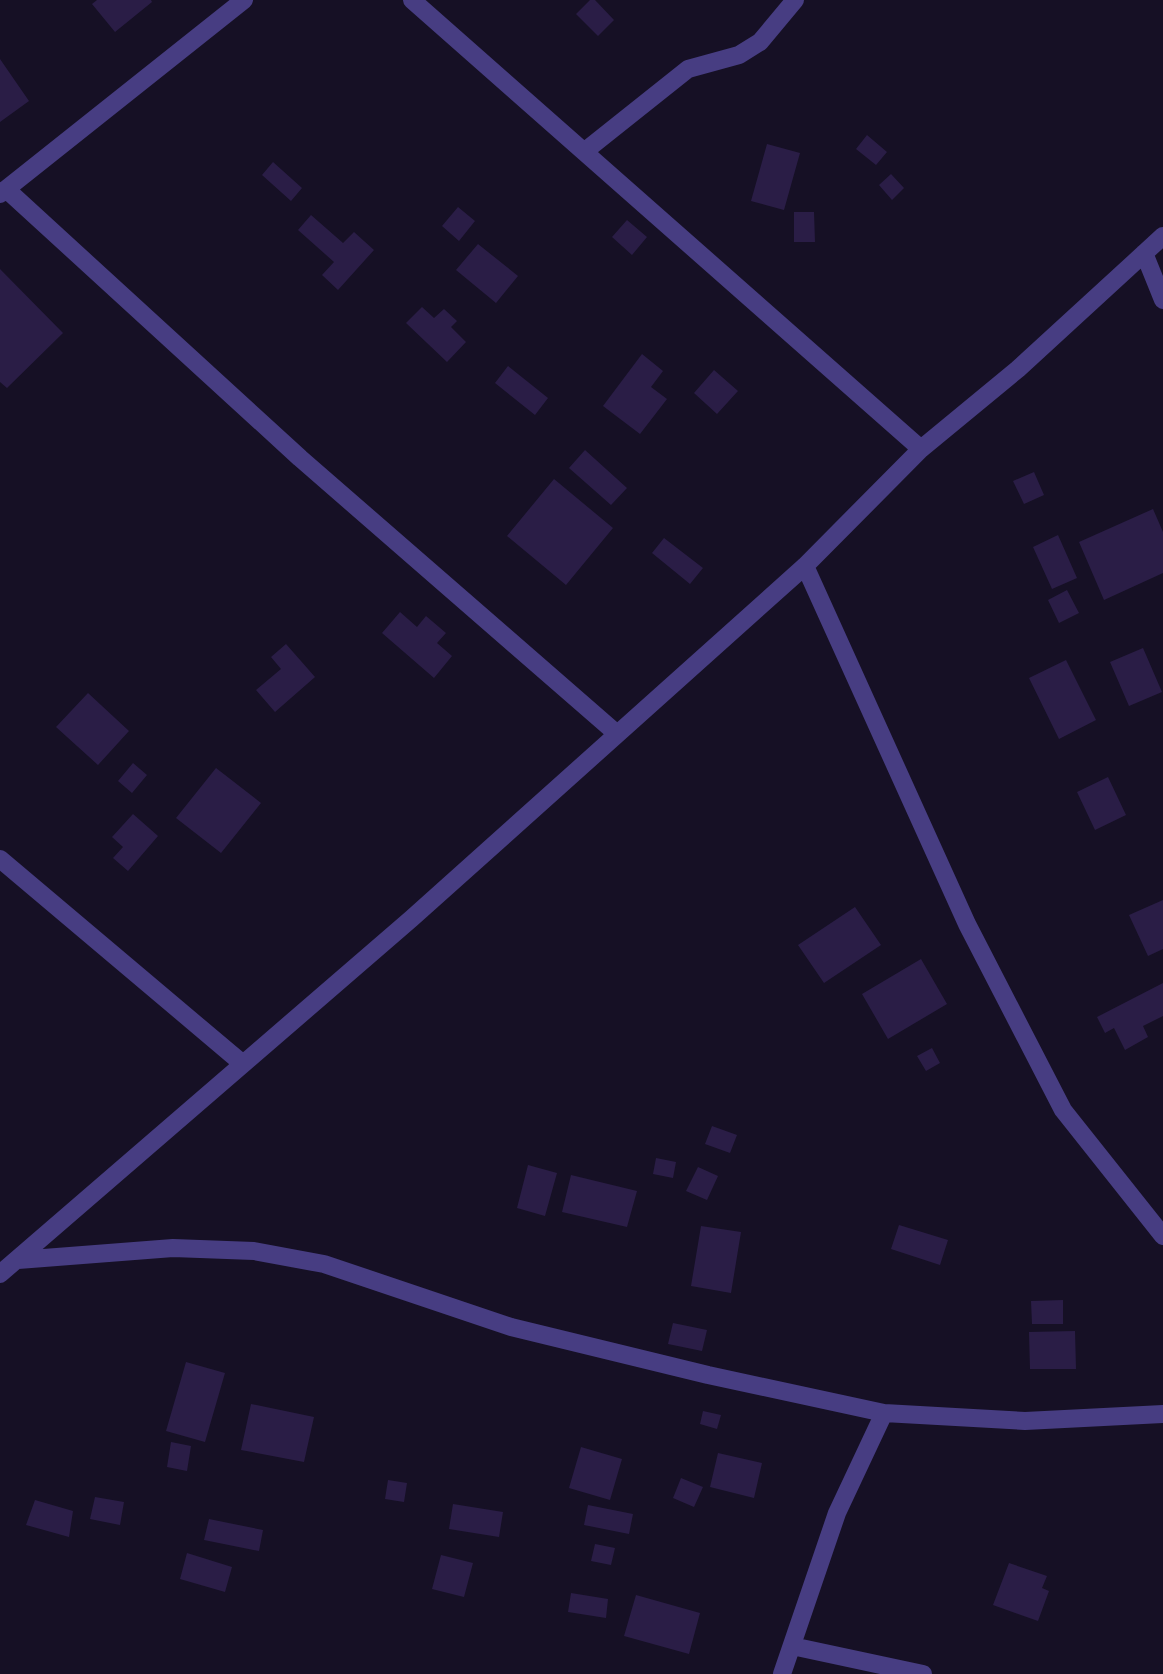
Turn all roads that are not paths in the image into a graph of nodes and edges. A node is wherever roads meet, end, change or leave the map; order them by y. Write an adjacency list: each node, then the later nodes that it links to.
1 (244, 0): 5 (street)
2 (412, 0): 4 (street)
3 (795, 0): 4 (street)
4 (585, 151): 9 (street)
5 (3, 192): 11 (street)
6 (1163, 236): 7 (street)
7 (1144, 253): 8 (street); 9 (street)
8 (1163, 300)
9 (921, 449): 10 (street)
10 (805, 566): 11 (street); 14 (street)
11 (617, 733): 13 (street)
12 (0, 859): 13 (street)
13 (243, 1064): 15 (street)
14 (1163, 1236)
15 (18, 1260): 16 (street); 17 (street)
16 (0, 1274)
17 (884, 1413): 18 (street); 19 (street)
18 (1163, 1414)
19 (792, 1646): 20 (street); 21 (street)
20 (782, 1674)
21 (923, 1674)

